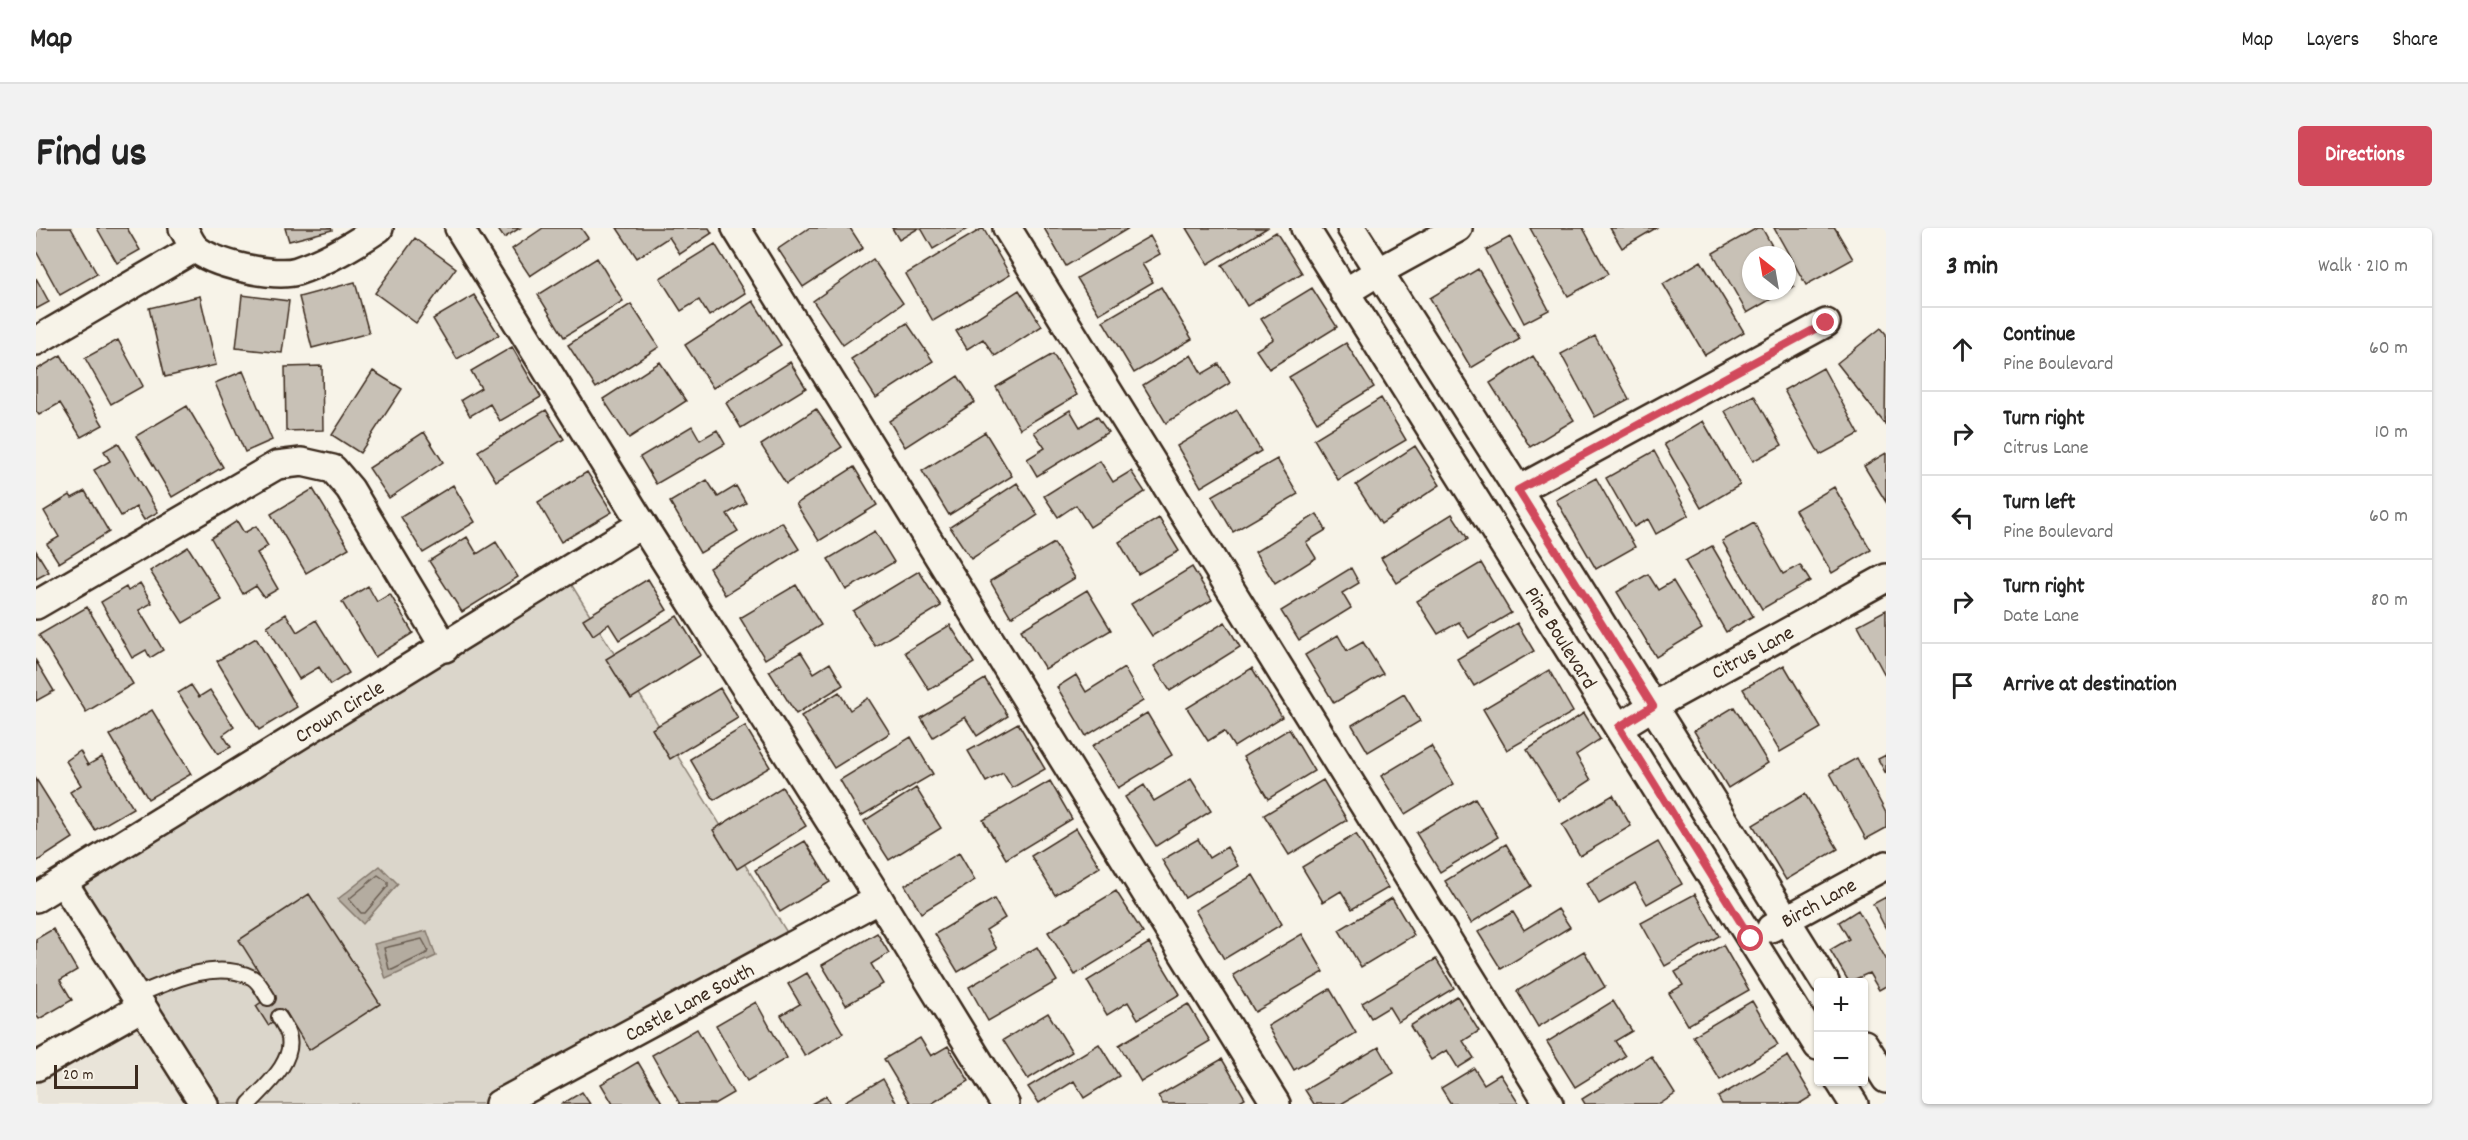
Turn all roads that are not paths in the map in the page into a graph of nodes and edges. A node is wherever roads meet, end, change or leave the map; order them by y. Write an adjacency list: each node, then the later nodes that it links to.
1 (379, 228): 8 (street)
2 (459, 228): 14 (street)
3 (736, 228): 39 (street)
4 (1007, 228): 40 (street)
5 (1305, 228): 10 (street, Pine Boulevard)
6 (1351, 228): 9 (street, Pine Boulevard)
7 (1458, 228): 9 (street)
8 (189, 238): 12 (street)
9 (1378, 272): 10 (street); 13 (street, Pine Boulevard)
10 (1344, 293): 19 (street, Pine Boulevard)
11 (1826, 323): 13 (street)
12 (36, 341)
13 (1518, 490): 18 (street, Pine Boulevard)
14 (642, 524): 17 (street, Crown Circle); 23 (street)
15 (1886, 578): 18 (street, Citrus Lane)
16 (36, 605): 17 (street)
17 (445, 648): 21 (street, Crown Circle)
18 (1653, 706): 19 (street, Citrus Lane); 24 (street, Pine Boulevard)
19 (1619, 727): 25 (street, Pine Boulevard)
20 (1886, 865): 24 (street, Birch Lane)
21 (63, 882): 22 (street, Crown Circle); 28 (street)
22 (36, 898)
23 (879, 899): 35 (street); 38 (street, Castle Lane South)
24 (1786, 920): 25 (street, Birch Lane); 26 (street, Pine Boulevard)
25 (1751, 939): 30 (street, Pine Boulevard)
26 (1822, 978)
27 (268, 998): 28 (lane)
28 (139, 1002): 32 (street); 36 (street)
29 (279, 1017): 37 (lane)
30 (1814, 1040)
31 (1868, 1052): 33 (street)
32 (36, 1067)
33 (1886, 1079)
34 (1843, 1086): 41 (street)
35 (1000, 1102)
36 (204, 1104)
37 (249, 1104)
38 (499, 1104)
39 (1276, 1104)
40 (1549, 1104)
41 (1854, 1104)

